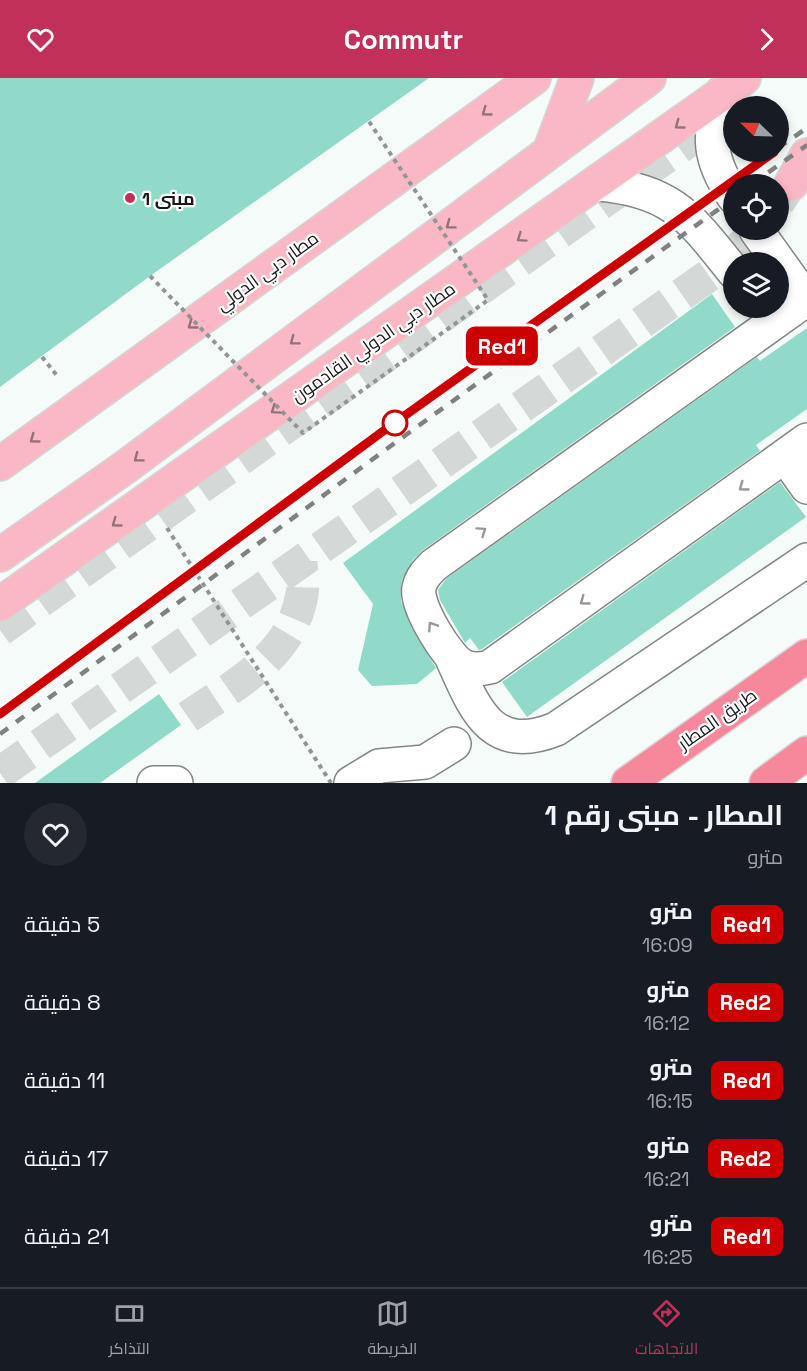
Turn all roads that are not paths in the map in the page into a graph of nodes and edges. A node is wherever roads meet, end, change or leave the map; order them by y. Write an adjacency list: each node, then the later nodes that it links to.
1 (534, 78): 19 (main road, مطار دبي الدولي, one-way to 19)
2 (577, 78): 9 (main road)
3 (649, 78): 9 (main road)
4 (771, 78): 5 (main road, مطار دبي الدولي القادمون)
5 (740, 96)
6 (723, 106): 11 (main road, مطار دبي الدولي القادمون, one-way to 11)
7 (723, 109): 10 (lane)
8 (807, 155): 12 (main road)
9 (540, 157): 21 (main road, one-way to 21)
10 (723, 180)
11 (598, 184): 14 (lane); 23 (main road, مطار دبي الدولي القادمون, one-way to 23)
12 (791, 184)
13 (763, 240): 15 (lane)
14 (723, 258)
15 (807, 300): 16 (lane)
16 (789, 307)
17 (764, 318): 24 (lane, one-way to 17)
18 (796, 448): 20 (lane); 24 (lane, one-way to 24)
19 (0, 464)
20 (807, 487)
21 (0, 555)
22 (807, 560): 24 (lane)
23 (0, 604)
24 (451, 656)
25 (807, 656): 33 (highway, طريق المطار)
26 (454, 744): 28 (lane)
27 (807, 753): 34 (highway)
28 (432, 773): 32 (lane)
29 (807, 777): 35 (highway)
30 (154, 783): 31 (lane)
31 (176, 783)
32 (351, 783)
33 (628, 783)
34 (766, 783)
35 (793, 783)

